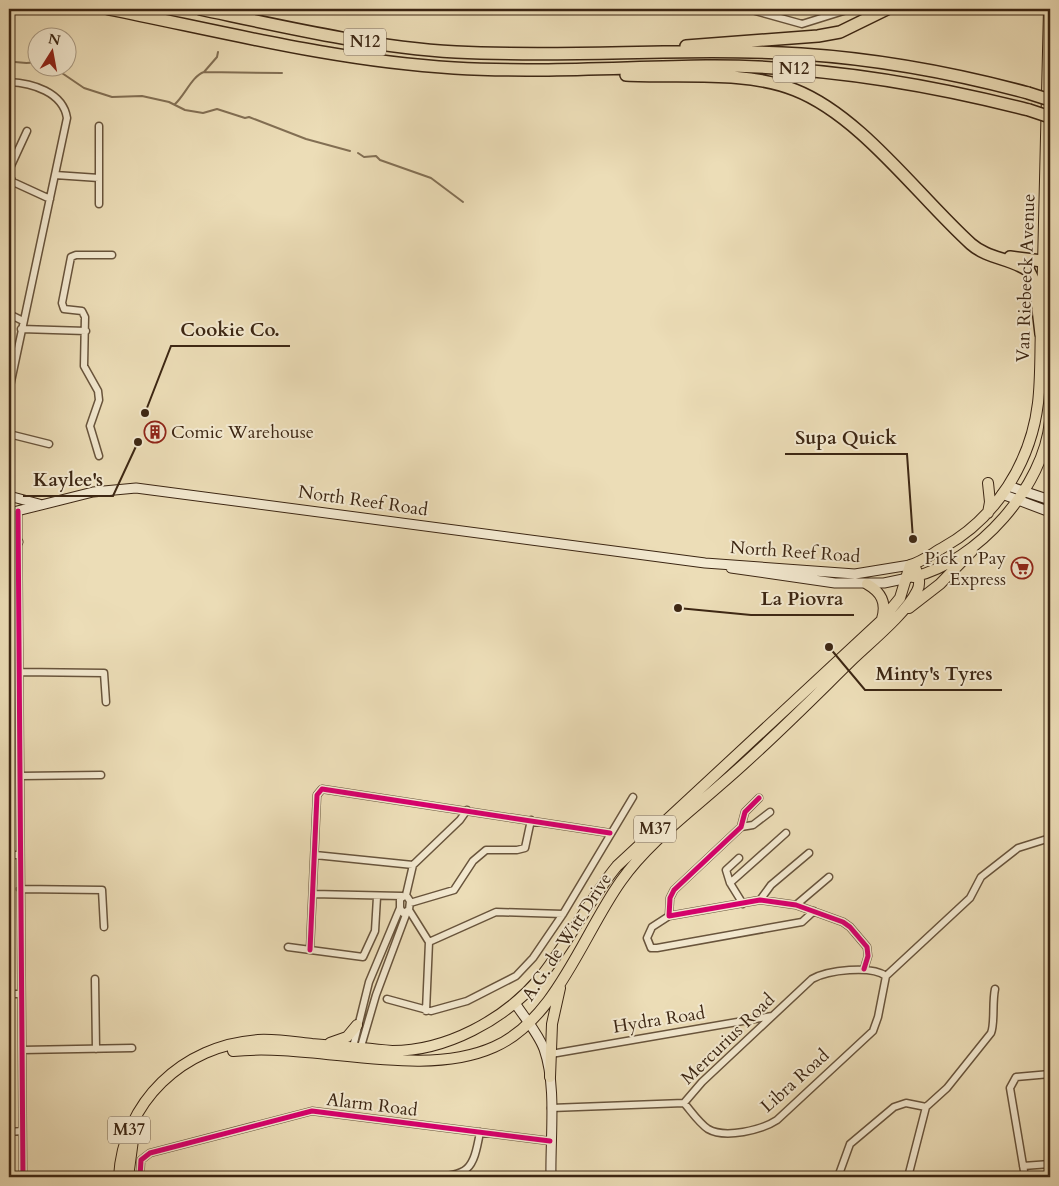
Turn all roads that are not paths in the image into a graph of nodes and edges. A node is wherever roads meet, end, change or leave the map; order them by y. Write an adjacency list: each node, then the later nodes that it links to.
1 (110, 9): 8 (highway, N12)
2 (200, 9): 7 (highway, N12)
3 (748, 9): 4 (street)
4 (850, 9)
5 (887, 9): 7 (highway)
6 (1049, 9): 20 (main road, Van Riebeeck Avenue)
7 (582, 54): 10 (highway, N12, bridge)
8 (554, 71): 11 (highway, N12, bridge); 18 (highway)
9 (9, 82): 14 (street)
10 (1050, 100)
11 (1050, 117)
12 (99, 126): 15 (street)
13 (27, 131): 16 (street)
14 (54, 175): 15 (street); 16 (street)
15 (99, 178): 17 (street)
16 (50, 198): 22 (street)
17 (100, 204)
18 (977, 249): 20 (highway); 25 (highway)
19 (112, 255): 24 (street)
20 (1047, 262): 25 (main road, Van Riebeeck Avenue)
21 (9, 314): 22 (street)
22 (23, 321): 23 (street)
23 (21, 329): 24 (street); 26 (street)
24 (86, 331): 30 (street)
25 (1041, 334): 32 (main road, Van Riebeeck Avenue)
26 (9, 391)
27 (1050, 421): 33 (main road)
28 (9, 434): 29 (street)
29 (50, 444)
30 (99, 456)
31 (988, 483): 41 (main road)
32 (1005, 490): 33 (main road); 36 (main road); 41 (main road, Van Riebeeck Avenue)
33 (1024, 490): 36 (main road); 37 (main road)
34 (9, 496): 38 (main road)
35 (9, 500): 39 (main road)
36 (1018, 500): 40 (main road); 42 (main road)
37 (1050, 500)
38 (42, 504): 39 (main road, North Reef Road); 45 (main road, North Reef Road)
39 (11, 512): 44 (street)
40 (1050, 512)
41 (988, 514): 46 (main road, Van Riebeeck Avenue)
42 (996, 528): 47 (main road); 50 (main road)
43 (9, 531): 44 (main road)
44 (18, 538): 52 (street)
45 (706, 563): 46 (main road, North Reef Road); 49 (main road, North Reef Road)
46 (912, 565): 47 (main road); 48 (main road, A.G. de Witt Drive / M37)
47 (918, 576): 48 (main road); 50 (main road, A.G. de Witt Drive / M37)
48 (908, 578): 49 (main road, North Reef Road); 51 (main road, A.G. de Witt Drive / M37)
49 (866, 584): 51 (main road)
50 (895, 619): 53 (main road, A.G. de Witt Drive / M37)
51 (882, 620): 53 (main road, A.G. de Witt Drive / M37)
52 (19, 672): 54 (street); 56 (street)
53 (828, 677): 63 (main road, A.G. de Witt Drive / M37)
54 (106, 702)
55 (101, 775): 56 (street)
56 (20, 776): 69 (street)
57 (633, 797): 64 (street)
58 (759, 798): 62 (street)
59 (467, 810): 61 (street); 70 (street); 72 (street)
60 (770, 812): 62 (street)
61 (532, 820): 64 (street); 83 (street)
62 (741, 827): 86 (street)
63 (660, 832): 94 (main road, A.G. de Witt Drive / M37); 101 (main road, A.G. de Witt Drive / M37)
64 (610, 833): 85 (street)
65 (786, 833): 74 (street)
66 (1050, 838): 95 (street)
67 (809, 853): 79 (street)
68 (9, 855): 69 (street)
69 (20, 855): 75 (street)
70 (315, 855): 72 (street); 76 (street)
71 (739, 858): 74 (street)
72 (413, 865): 77 (street)
73 (829, 877): 81 (street)
74 (730, 883): 80 (street)
75 (20, 889): 87 (street); 99 (street)
76 (313, 894): 78 (street); 92 (street)
77 (404, 896): 78 (street); 82 (street); 83 (street)
78 (378, 897): 92 (street)
79 (760, 900): 80 (street); 81 (street)
80 (743, 904): 86 (street)
81 (796, 905): 84 (street)
82 (400, 908): 83 (street); 88 (street)
83 (409, 908): 89 (street); 90 (street)
84 (814, 910): 86 (street); 93 (street)
85 (563, 914): 90 (street); 102 (street)
86 (669, 916)
87 (104, 927)
88 (387, 938): 89 (street); 106 (street)
89 (397, 942): 112 (street)
90 (429, 942): 102 (street)
91 (288, 947): 92 (street)
92 (310, 950)
93 (864, 969): 95 (street, Mercurius Road); 103 (street, Mercurius Road)
94 (565, 975): 105 (main road, A.G. de Witt Drive / M37); 113 (main road)
95 (886, 976): 116 (street, Libra Road)
96 (95, 979): 109 (street)
97 (995, 989): 118 (street)
98 (9, 994): 99 (street)
99 (21, 994): 111 (street)
100 (387, 999): 102 (street)
101 (515, 1003): 105 (main road); 112 (main road, A.G. de Witt Drive / M37)
102 (426, 1011)
103 (772, 1016): 104 (street, Hydra Road); 107 (street, Mercurius Road)
104 (744, 1022): 107 (street); 113 (street, Hydra Road)
105 (528, 1024): 112 (main road, A.G. de Witt Drive / M37); 115 (main road)
106 (357, 1025): 108 (main road); 112 (street)
107 (749, 1038): 116 (street, Mercurius Road)
108 (309, 1044): 112 (main road, A.G. de Witt Drive / M37); 126 (main road, A.G. de Witt Drive / M37)
109 (96, 1048): 110 (street); 111 (street)
110 (132, 1048)
111 (22, 1050): 119 (street)
112 (355, 1052): 127 (main road, A.G. de Witt Drive / M37)
113 (551, 1054): 115 (main road)
114 (1050, 1074): 124 (street)
115 (550, 1077): 117 (main road)
116 (684, 1103): 117 (street, Mercurius Road)
117 (550, 1108): 122 (main road)
118 (926, 1108): 131 (street); 132 (street)
119 (22, 1131): 120 (street); 125 (street)
120 (9, 1132)
121 (480, 1132): 122 (street, Alarm Road); 128 (street, Alarm Road); 129 (street)
122 (550, 1141): 130 (main road)
123 (1050, 1164): 124 (street)
124 (1023, 1166): 133 (street)
125 (23, 1177)
126 (119, 1177)
127 (128, 1177)
128 (140, 1177)
129 (430, 1177)
130 (551, 1177)
131 (838, 1177)
132 (908, 1177)
133 (1024, 1177)

